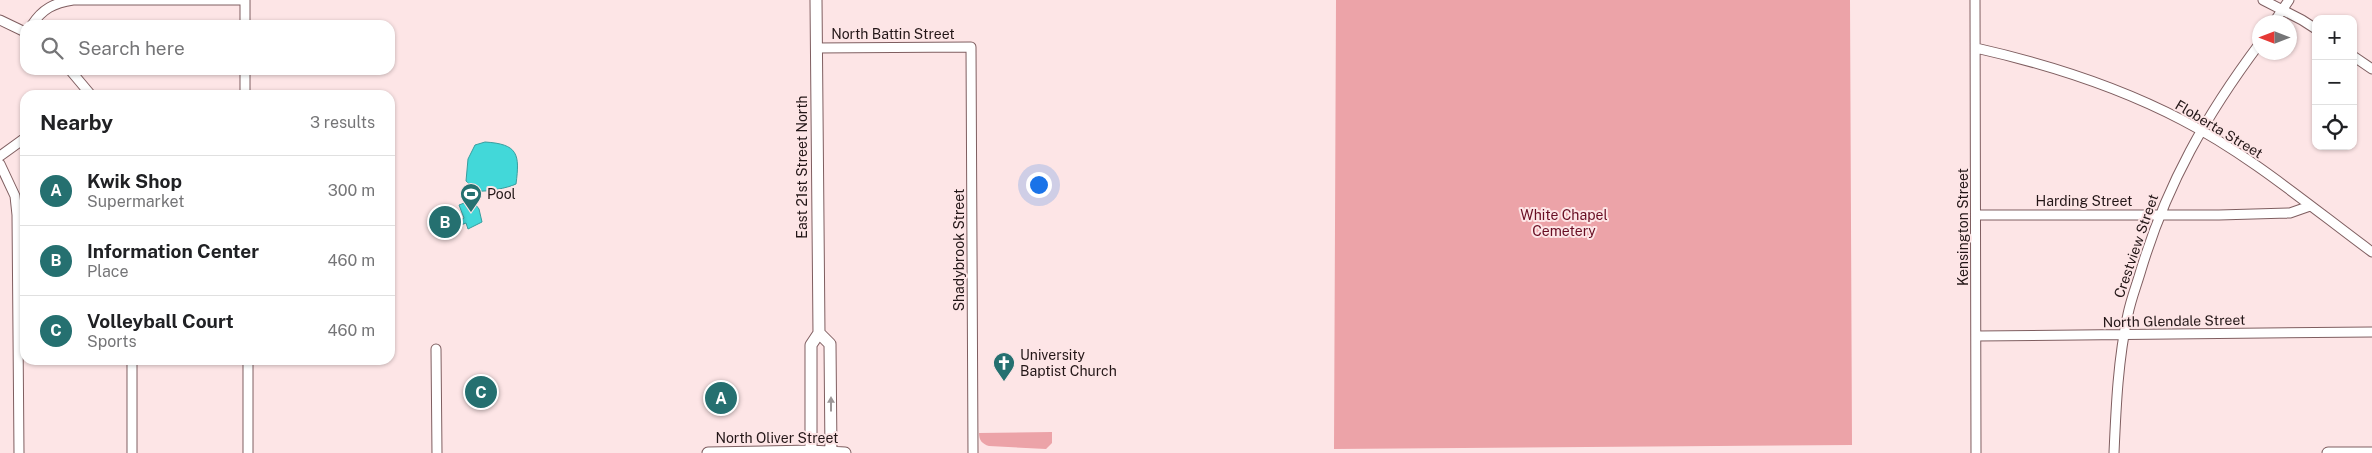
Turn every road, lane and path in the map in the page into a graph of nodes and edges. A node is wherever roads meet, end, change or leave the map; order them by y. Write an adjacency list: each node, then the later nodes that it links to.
1 (245, 0): 9 (street); 10 (street)
2 (816, 0): 14 (main road, East 21st Street North)
3 (1976, 0): 15 (street, Kensington Street)
4 (2263, 0): 6 (street)
5 (2289, 0): 6 (street)
6 (2284, 10): 7 (street); 11 (street)
7 (2280, 15)
8 (0, 20): 12 (street)
9 (36, 20)
10 (245, 20)
11 (2312, 27)
12 (20, 30)
13 (971, 47): 14 (street, North Battin Street); 46 (street, Shadybrook Street)
14 (816, 48): 32 (main road, East 21st Street North)
15 (1976, 48): 23 (street, Floberta Street); 28 (street, Kensington Street)
16 (2252, 54): 23 (street, Crestview Street)
17 (2357, 59): 18 (street)
18 (2372, 69)
19 (74, 75): 21 (street)
20 (245, 75): 22 (street)
21 (85, 90)
22 (245, 90)
23 (2200, 131): 27 (street, Floberta Street); 29 (street, Crestview Street)
24 (20, 142): 25 (street)
25 (0, 156)
26 (0, 164): 39 (street)
27 (2310, 206): 29 (street, Harding Street); 30 (street, Floberta Street)
28 (1976, 215): 29 (street, Harding Street); 33 (street, Kensington Street)
29 (2160, 215): 34 (street, Crestview Street)
30 (2372, 252)
31 (2372, 332): 34 (street, North Glendale Street)
32 (819, 333): 38 (main road, East 21st Street North); 44 (main road, East 21st Street North, one-way to 32)
33 (1977, 336): 34 (street, North Glendale Street); 47 (street, Kensington Street)
34 (2125, 336): 48 (street, Crestview Street)
35 (436, 349): 42 (street)
36 (132, 365): 40 (street)
37 (248, 365): 41 (street)
38 (811, 452): 43 (main road, North Oliver Street); 44 (main road, North Oliver Street)
39 (19, 453)
40 (132, 453)
41 (248, 453)
42 (438, 453)
43 (708, 453)
44 (831, 453): 45 (main road, North Oliver Street)
45 (845, 453)
46 (973, 453)
47 (1976, 453)
48 (2114, 453)
49 (2328, 453): 50 (main road)
50 (2358, 453): 51 (main road)
51 (2372, 453)

